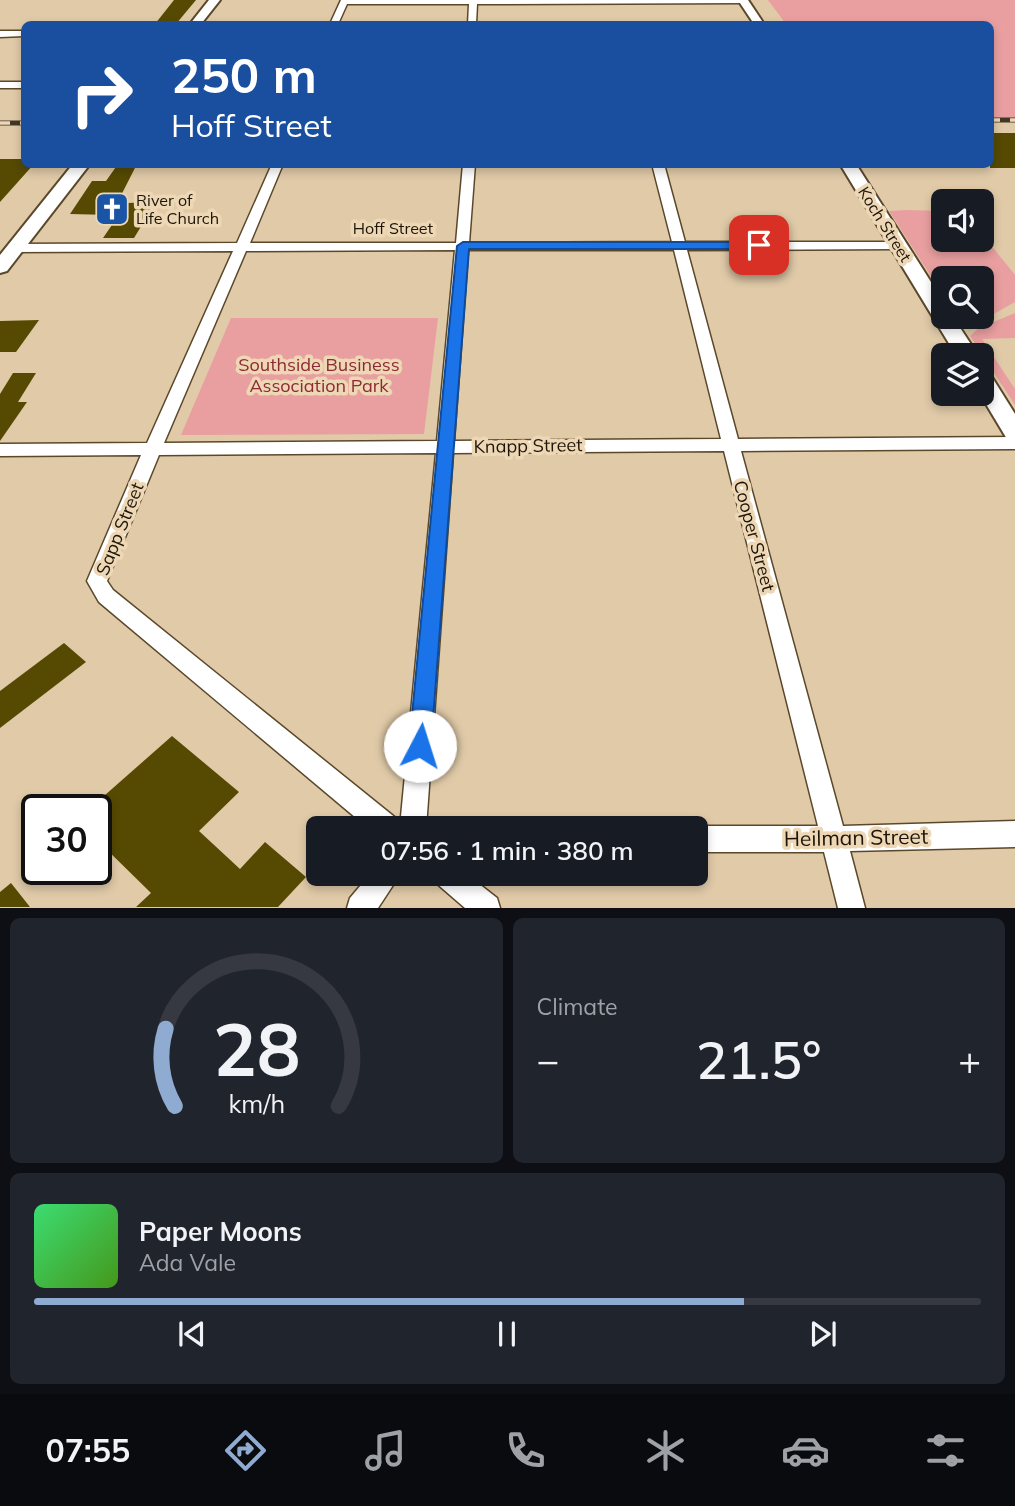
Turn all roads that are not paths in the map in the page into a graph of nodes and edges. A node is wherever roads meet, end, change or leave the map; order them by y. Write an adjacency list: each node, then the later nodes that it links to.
1 (215, 0): 5 (street)
2 (345, 1): 3 (street); 6 (street)
3 (473, 1): 4 (street); 7 (street)
4 (743, 1): 8 (street)
5 (198, 21)
6 (335, 21)
7 (472, 21)
8 (757, 21)
9 (0, 34): 10 (street)
10 (21, 34)
11 (0, 85): 12 (street)
12 (21, 85)
13 (79, 168): 22 (street)
14 (276, 168): 21 (street, Sapp Street)
15 (469, 168): 19 (street)
16 (659, 168): 20 (street, Cooper Street)
17 (850, 168): 18 (street, Koch Street)
18 (898, 245): 20 (street, Hoff Street); 24 (street, Koch Street)
19 (463, 246): 20 (street, Hoff Street); 21 (street, Hoff Street); 29 (street)
20 (679, 246): 28 (street, Cooper Street)
21 (242, 247): 22 (street, Hoff Street); 31 (street, Sapp Street)
22 (15, 248): 23 (street)
23 (0, 267)
24 (959, 343)
25 (994, 399): 26 (street)
26 (1015, 433)
27 (1015, 443): 28 (street, Knapp Street)
28 (730, 445): 29 (street, Knapp Street); 36 (street, Cooper Street)
29 (446, 447): 31 (street, Knapp Street); 33 (street)
30 (0, 450): 31 (street, Knapp Street)
31 (153, 450): 32 (street, Sapp Street)
32 (373, 816)
33 (414, 816)
34 (1015, 834): 36 (street, Heilman Street)
35 (708, 839): 36 (street, Heilman Street)
36 (835, 839): 41 (street, Cooper Street)
37 (378, 886): 39 (street)
38 (460, 886): 40 (street)
39 (360, 908)
40 (487, 908)
41 (852, 908)

